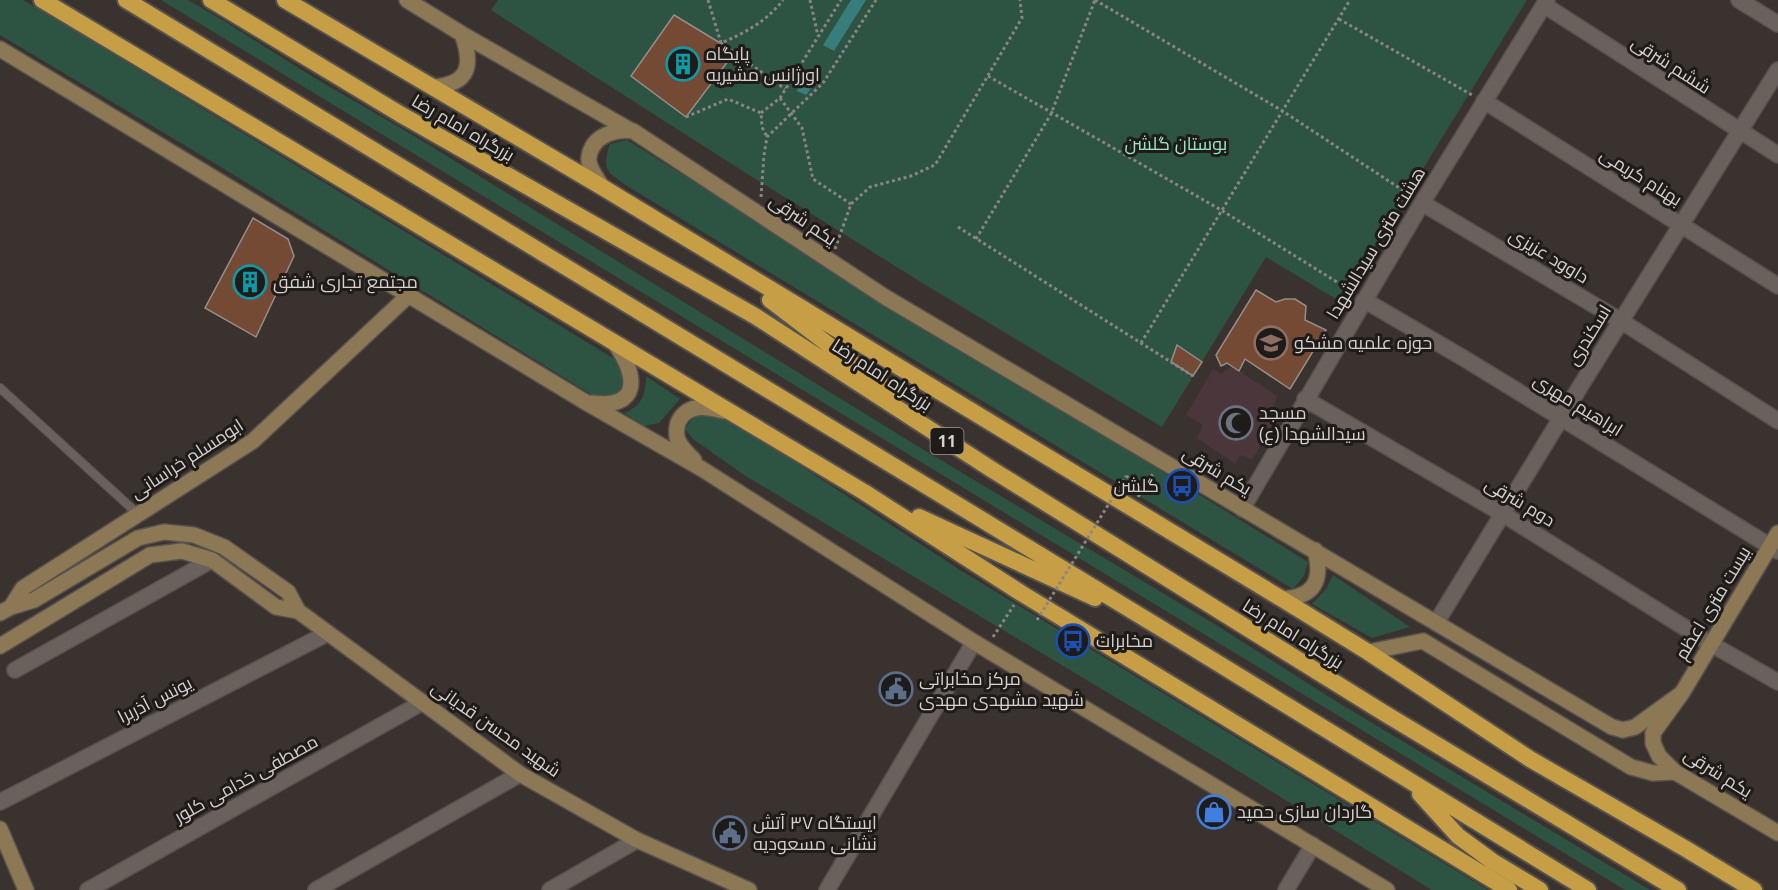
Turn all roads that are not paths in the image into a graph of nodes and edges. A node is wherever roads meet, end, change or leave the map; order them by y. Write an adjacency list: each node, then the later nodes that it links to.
1 (42, 0): 25 (highway)
2 (126, 0): 45 (highway)
3 (211, 0): 33 (highway, بزرگراه امام رضا / 11)
4 (285, 0): 12 (highway)
5 (407, 0): 9 (main road, یکم شرقی)
6 (1739, 0): 8 (street)
7 (1545, 3): 13 (street, هشت متری سیدالشهدا); 15 (street, ششم شرقی)
8 (1778, 24)
9 (462, 34): 12 (main road); 14 (main road, یکم شرقی)
10 (0, 49): 22 (main road)
11 (1778, 70): 15 (street, اسکندری)
12 (433, 87): 17 (highway)
13 (1484, 101): 18 (street, هشت متری سیدالشهدا); 19 (street, بهنام کریمی)
14 (633, 131): 17 (main road); 35 (main road, یکم شرقی)
15 (1739, 131): 16 (street, ششم شرقی); 19 (street, اسکندری)
16 (1778, 155)
17 (602, 187): 20 (highway)
18 (1422, 203): 23 (street, هشت متری سیدالشهدا); 24 (street, داوود عزیزی)
19 (1681, 225): 21 (street, بهنام کریمی); 24 (street, اسکندری)
20 (702, 247): 33 (highway); 41 (highway)
21 (1778, 286)
22 (409, 295): 28 (main road); 36 (main road, ابومسلم خراسانی)
23 (1364, 300): 27 (street, هشت متری سیدالشهدا); 30 (street, ابراهیم مهری)
24 (1621, 321): 30 (street, اسکندری); 31 (street, داوود عزیزی)
25 (616, 345): 28 (main road); 29 (highway)
26 (0, 388): 36 (lane)
27 (1305, 399): 35 (street, هشت متری سیدالشهدا); 37 (street, دوم شرقی)
28 (587, 403): 32 (main road)
29 (731, 412): 32 (main road); 34 (highway)
30 (1561, 418): 37 (street, اسکندری); 38 (street, ابراهیم مهری)
31 (1778, 421)
32 (702, 469): 48 (main road)
33 (991, 469): 74 (highway, بزرگراه امام رضا / 11)
34 (864, 492): 45 (highway); 71 (highway)
35 (1242, 508): 39 (main road, یکم شرقی)
36 (138, 514): 42 (main road, ابومسلم خراسانی)
37 (1503, 514): 44 (street, اسکندری); 47 (street, دوم شرقی)
38 (1775, 543): 47 (main road, بیست متری اعظم)
39 (1315, 550): 41 (main road); 44 (main road, یکم شرقی)
40 (212, 560): 43 (main road, شهید محسن قدیانی); 49 (main road, شهید محسن قدیانی); 51 (street)
41 (1282, 599): 50 (highway)
42 (6, 610): 43 (main road, شهید محسن قدیانی)
43 (298, 611): 46 (main road, شهید محسن قدیانی)
44 (1436, 623): 53 (main road, یکم شرقی)
45 (1167, 632): 57 (highway)
46 (328, 633): 54 (main road, شهید محسن قدیانی); 58 (street, یونس آذربرا)
47 (1711, 644): 52 (street, دوم شرقی); 53 (main road, بیست متری اعظم)
48 (980, 645): 62 (main road); 68 (street)
49 (0, 646)
50 (1368, 652): 55 (main road); 75 (highway)
51 (15, 670)
52 (1778, 682)
53 (1682, 693): 55 (main road, یکم شرقی)
54 (423, 702): 56 (main road, شهید محسن قدیانی); 64 (street, مصطفی خدامی کلور)
55 (1675, 772): 60 (main road, یکم شرقی)
56 (520, 774): 61 (main road, شهید محسن قدیانی); 65 (street)
57 (1408, 780): 72 (highway); 73 (highway)
58 (0, 802)
59 (0, 829): 63 (main road)
60 (1778, 833)
61 (637, 840): 66 (street); 67 (main road, شهید محسن قدیانی)
62 (1313, 845): 69 (street); 70 (main road)
63 (26, 890)
64 (88, 890)
65 (316, 890)
66 (550, 890)
67 (749, 890)
68 (826, 890)
69 (1286, 890)
70 (1387, 890)
71 (1509, 890)
72 (1540, 890)
73 (1588, 890)
74 (1678, 890)
75 (1754, 890)

